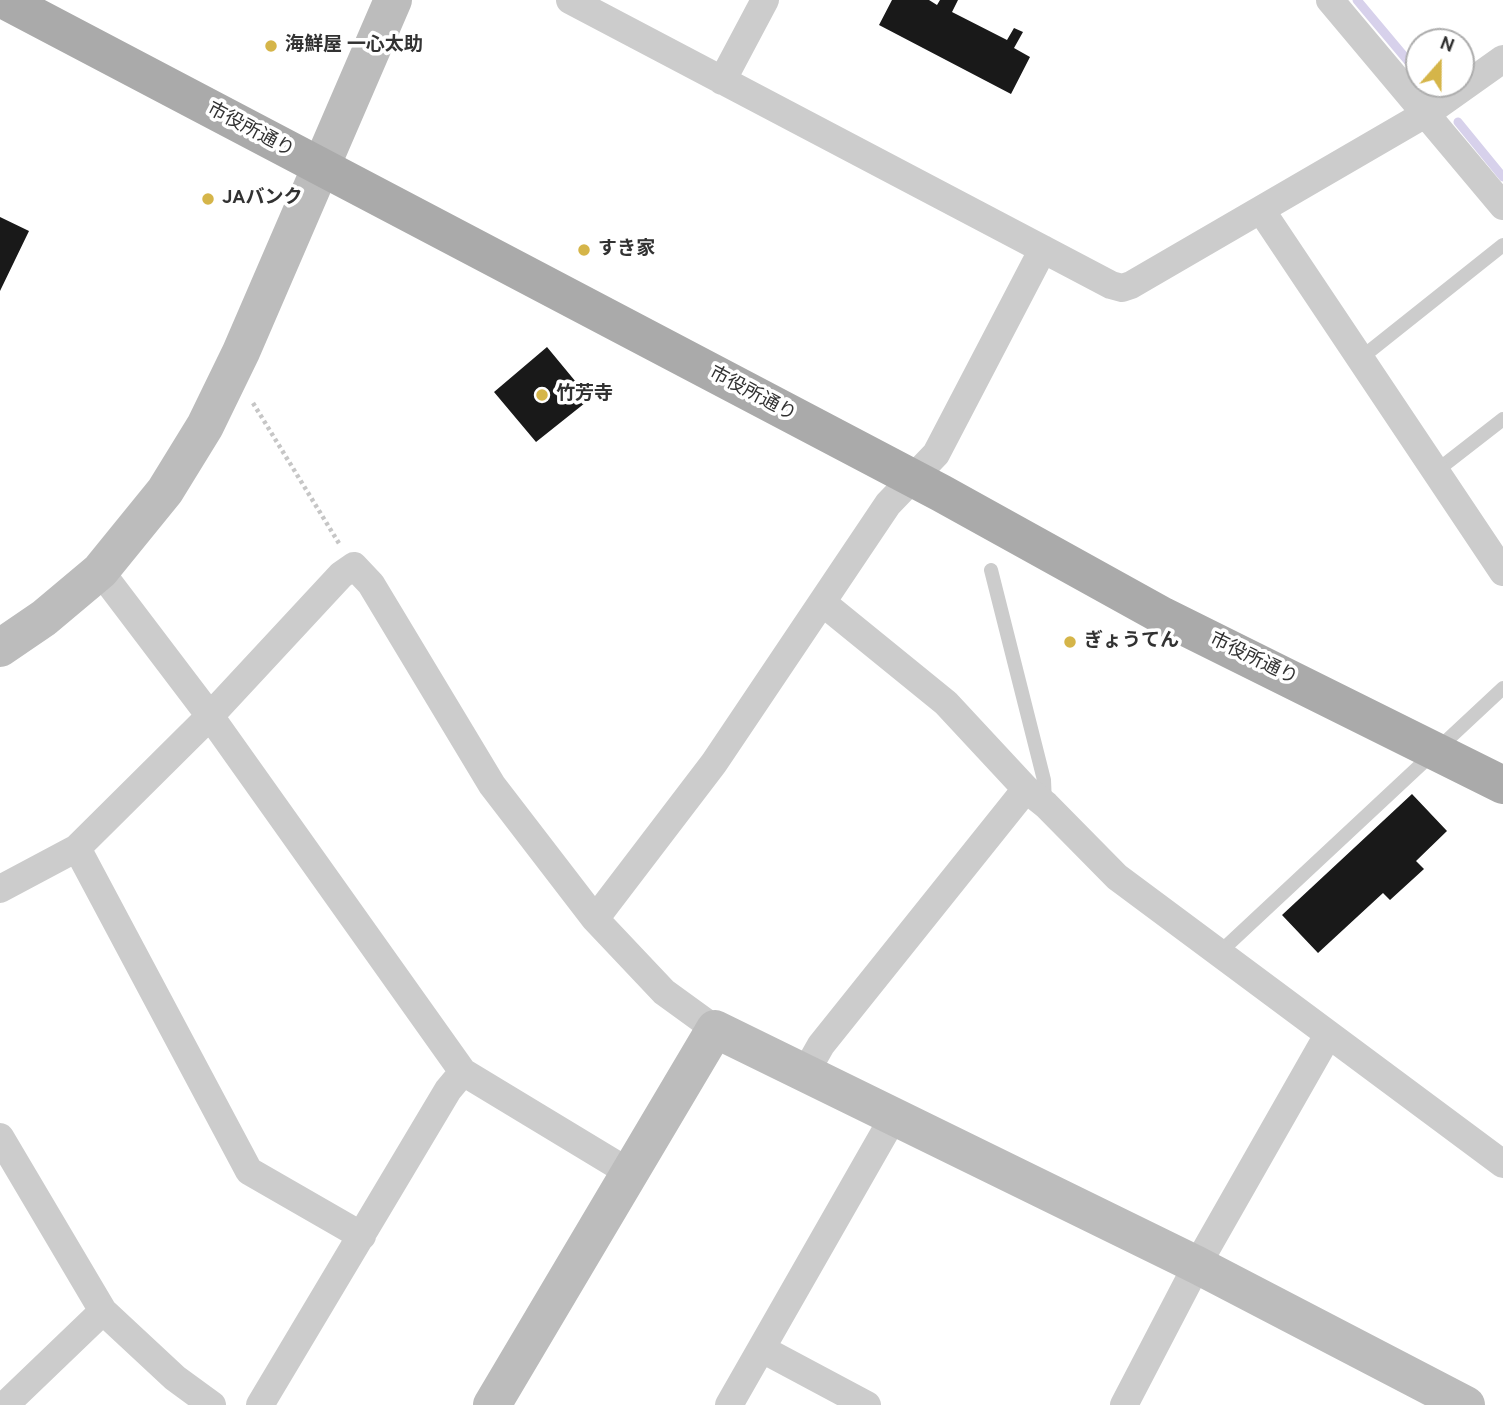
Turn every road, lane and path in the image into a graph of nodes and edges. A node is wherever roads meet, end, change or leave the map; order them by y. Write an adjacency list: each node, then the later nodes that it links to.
1 (4, 0): 9 (main road, 市役所通り)
2 (393, 0): 9 (street)
3 (570, 0): 7 (street)
4 (765, 0): 7 (street)
5 (1330, 0): 8 (street)
6 (1503, 59): 8 (street)
7 (722, 81): 13 (street)
8 (1427, 113): 10 (street); 11 (street)
9 (322, 168): 18 (main road, 市役所通り); 20 (street)
10 (1503, 206)
11 (1261, 210): 13 (street); 14 (street)
12 (1503, 245): 14 (lane)
13 (1043, 249): 18 (street)
14 (1361, 358): 17 (street)
15 (250, 400): 19 (path)
16 (1503, 419): 17 (lane)
17 (1435, 472): 22 (street)
18 (912, 479): 23 (street); 27 (main road, 市役所通り)
19 (344, 551)
20 (100, 570): 24 (street); 26 (street)
21 (991, 570): 29 (lane)
22 (1503, 572)
23 (822, 603): 29 (street); 32 (street)
24 (0, 648)
25 (1503, 688): 27 (lane)
26 (210, 716): 30 (street); 32 (street); 36 (street)
27 (1438, 751): 28 (main road, 市役所通り); 33 (lane)
28 (1503, 785)
29 (1036, 797): 33 (street); 37 (street)
30 (77, 848): 31 (street); 42 (street)
31 (0, 889)
32 (595, 919): 34 (street)
33 (1219, 953): 35 (street)
34 (715, 1029): 37 (street); 41 (street)
35 (1328, 1035): 40 (street); 43 (street)
36 (463, 1072): 41 (street); 42 (street)
37 (804, 1075): 38 (street)
38 (893, 1118): 43 (street); 45 (street)
39 (0, 1137): 44 (street)
40 (1503, 1164)
41 (630, 1172): 49 (street)
42 (362, 1236): 48 (street)
43 (1197, 1265): 52 (street); 53 (street)
44 (103, 1311): 46 (street); 47 (street)
45 (762, 1349): 50 (street); 51 (street)
46 (5, 1405)
47 (212, 1405)
48 (260, 1405)
49 (492, 1405)
50 (729, 1405)
51 (866, 1405)
52 (1125, 1405)
53 (1466, 1405)

